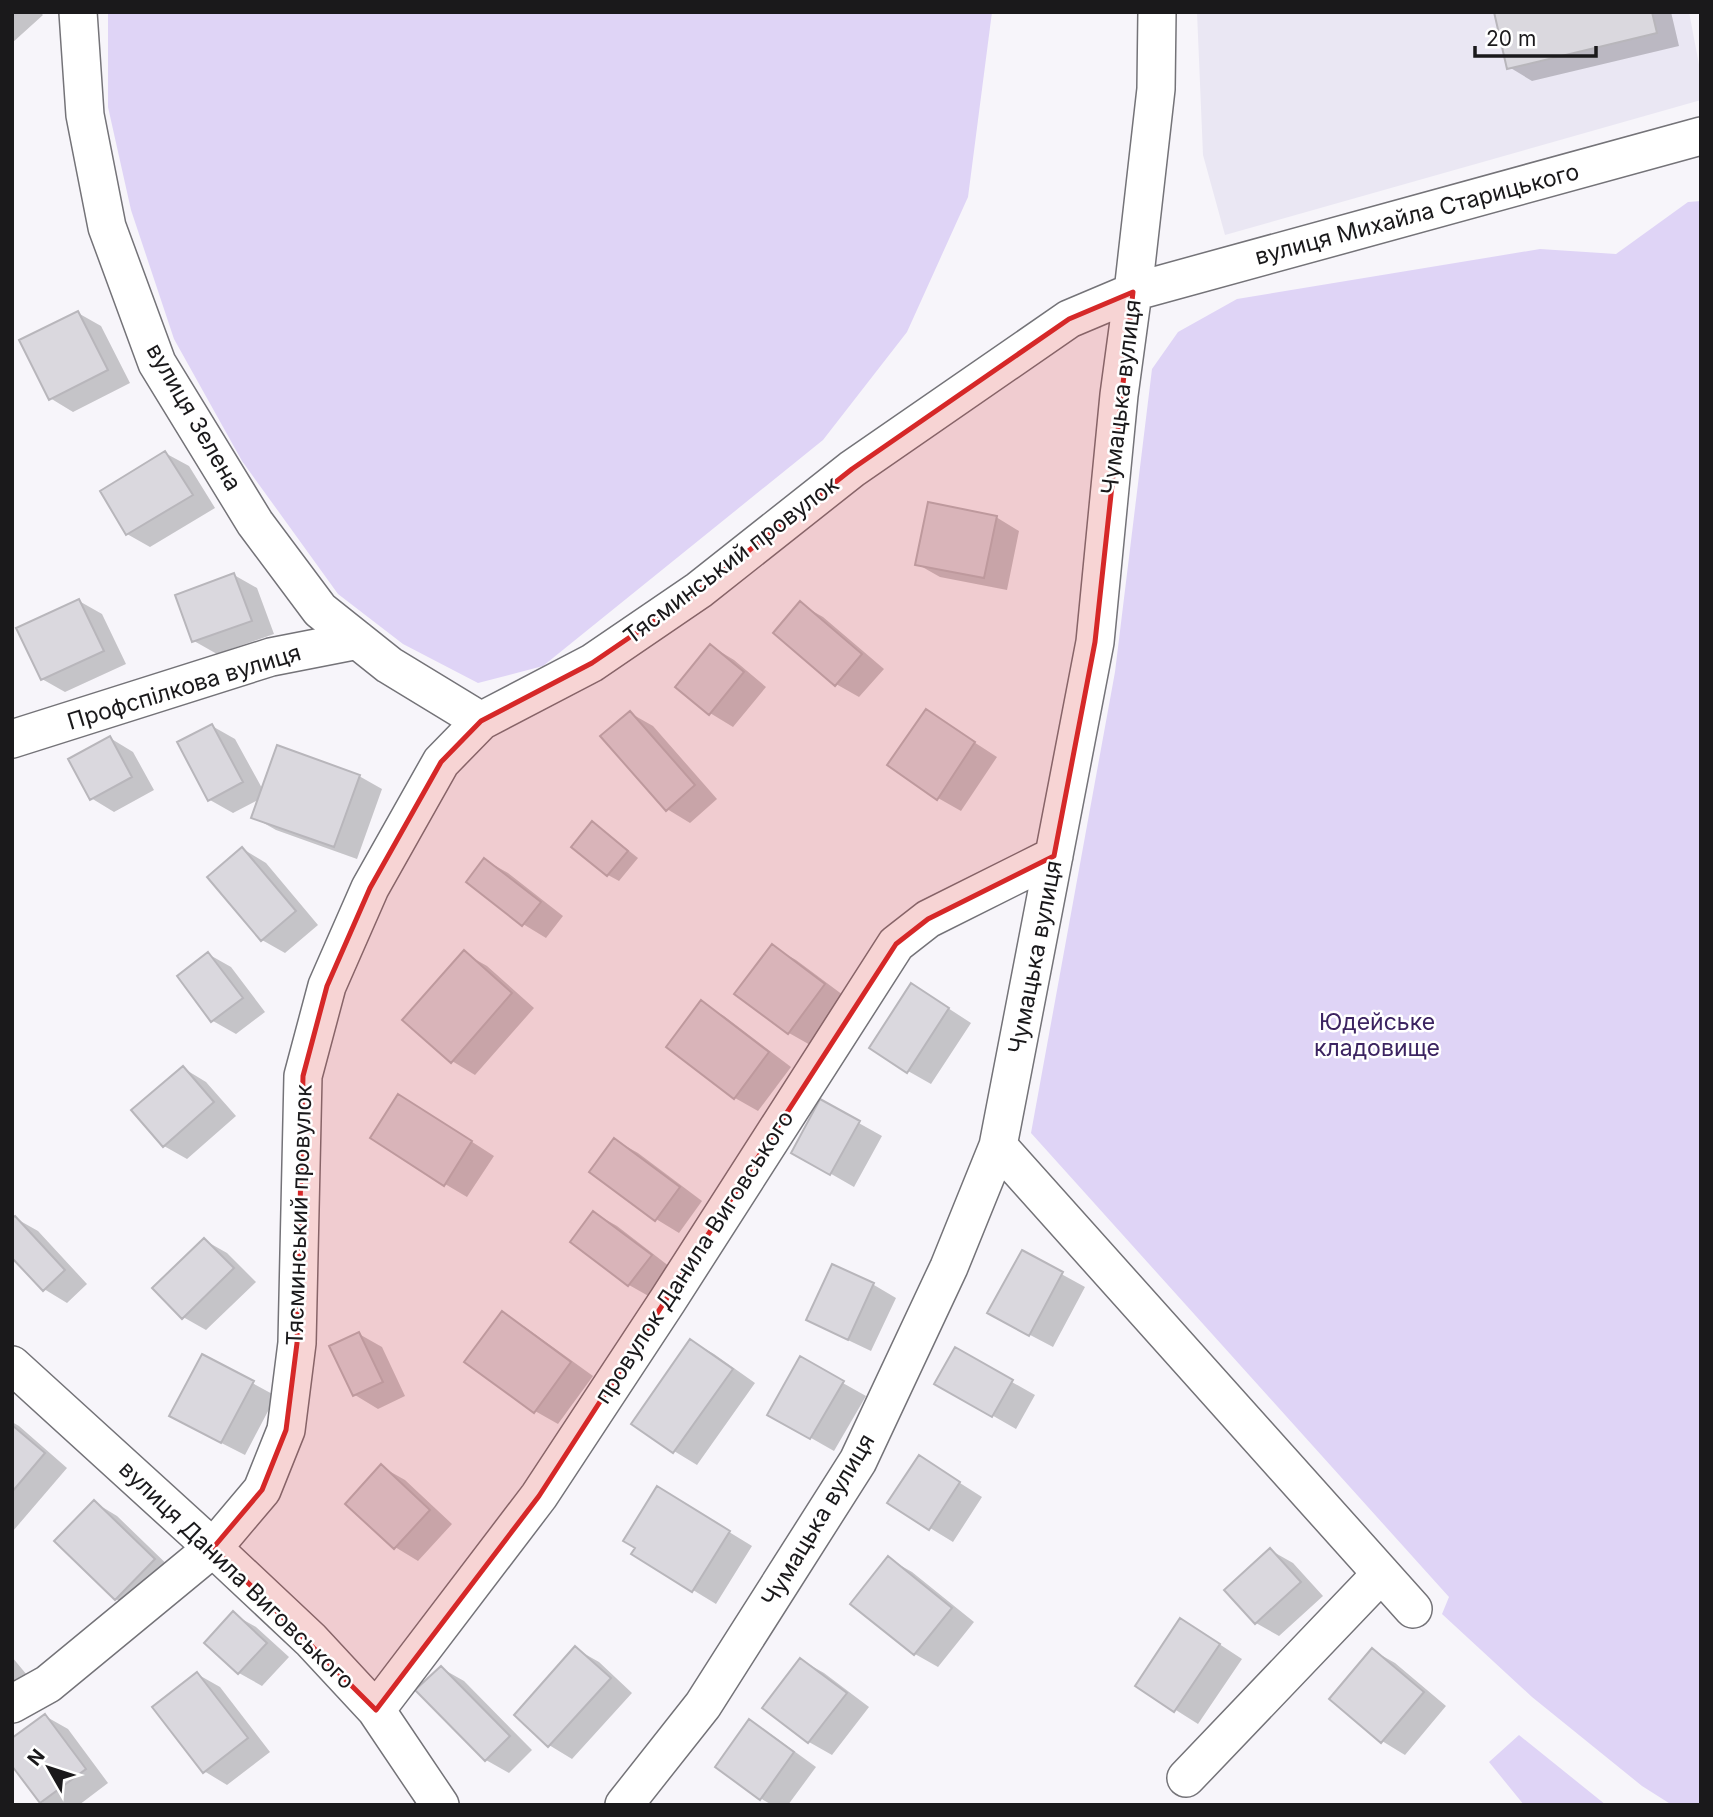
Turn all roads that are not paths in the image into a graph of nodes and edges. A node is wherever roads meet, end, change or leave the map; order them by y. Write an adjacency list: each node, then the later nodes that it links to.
1 (78, 12): 5 (street, вулиця Зелена)
2 (1157, 12): 4 (street, Чумацька вулиця)
3 (1701, 136): 4 (street, вулиця Михайла Старицького)
4 (1133, 292): 6 (street, Тясминський провулок); 8 (street, Чумацька вулиця)
5 (358, 640): 6 (street, вулиця Зелена); 7 (street, Профспілкова вулиця)
6 (481, 721): 11 (street, Тясминський провулок)
7 (12, 738)
8 (1054, 856): 9 (street, Чумацька вулиця); 15 (street, провулок Данила Виговського)
9 (998, 1146): 12 (street); 18 (street, Чумацька вулиця)
10 (12, 1365): 11 (street, вулиця Данила Виговського)
11 (213, 1548): 14 (street, Тясминський провулок); 15 (street, вулиця Данила Виговського)
12 (1381, 1574): 13 (street); 16 (street)
13 (1413, 1609)
14 (12, 1704)
15 (376, 1710): 17 (street, вулиця Данила Виговського)
16 (1186, 1778)
17 (440, 1805)
18 (624, 1805)

